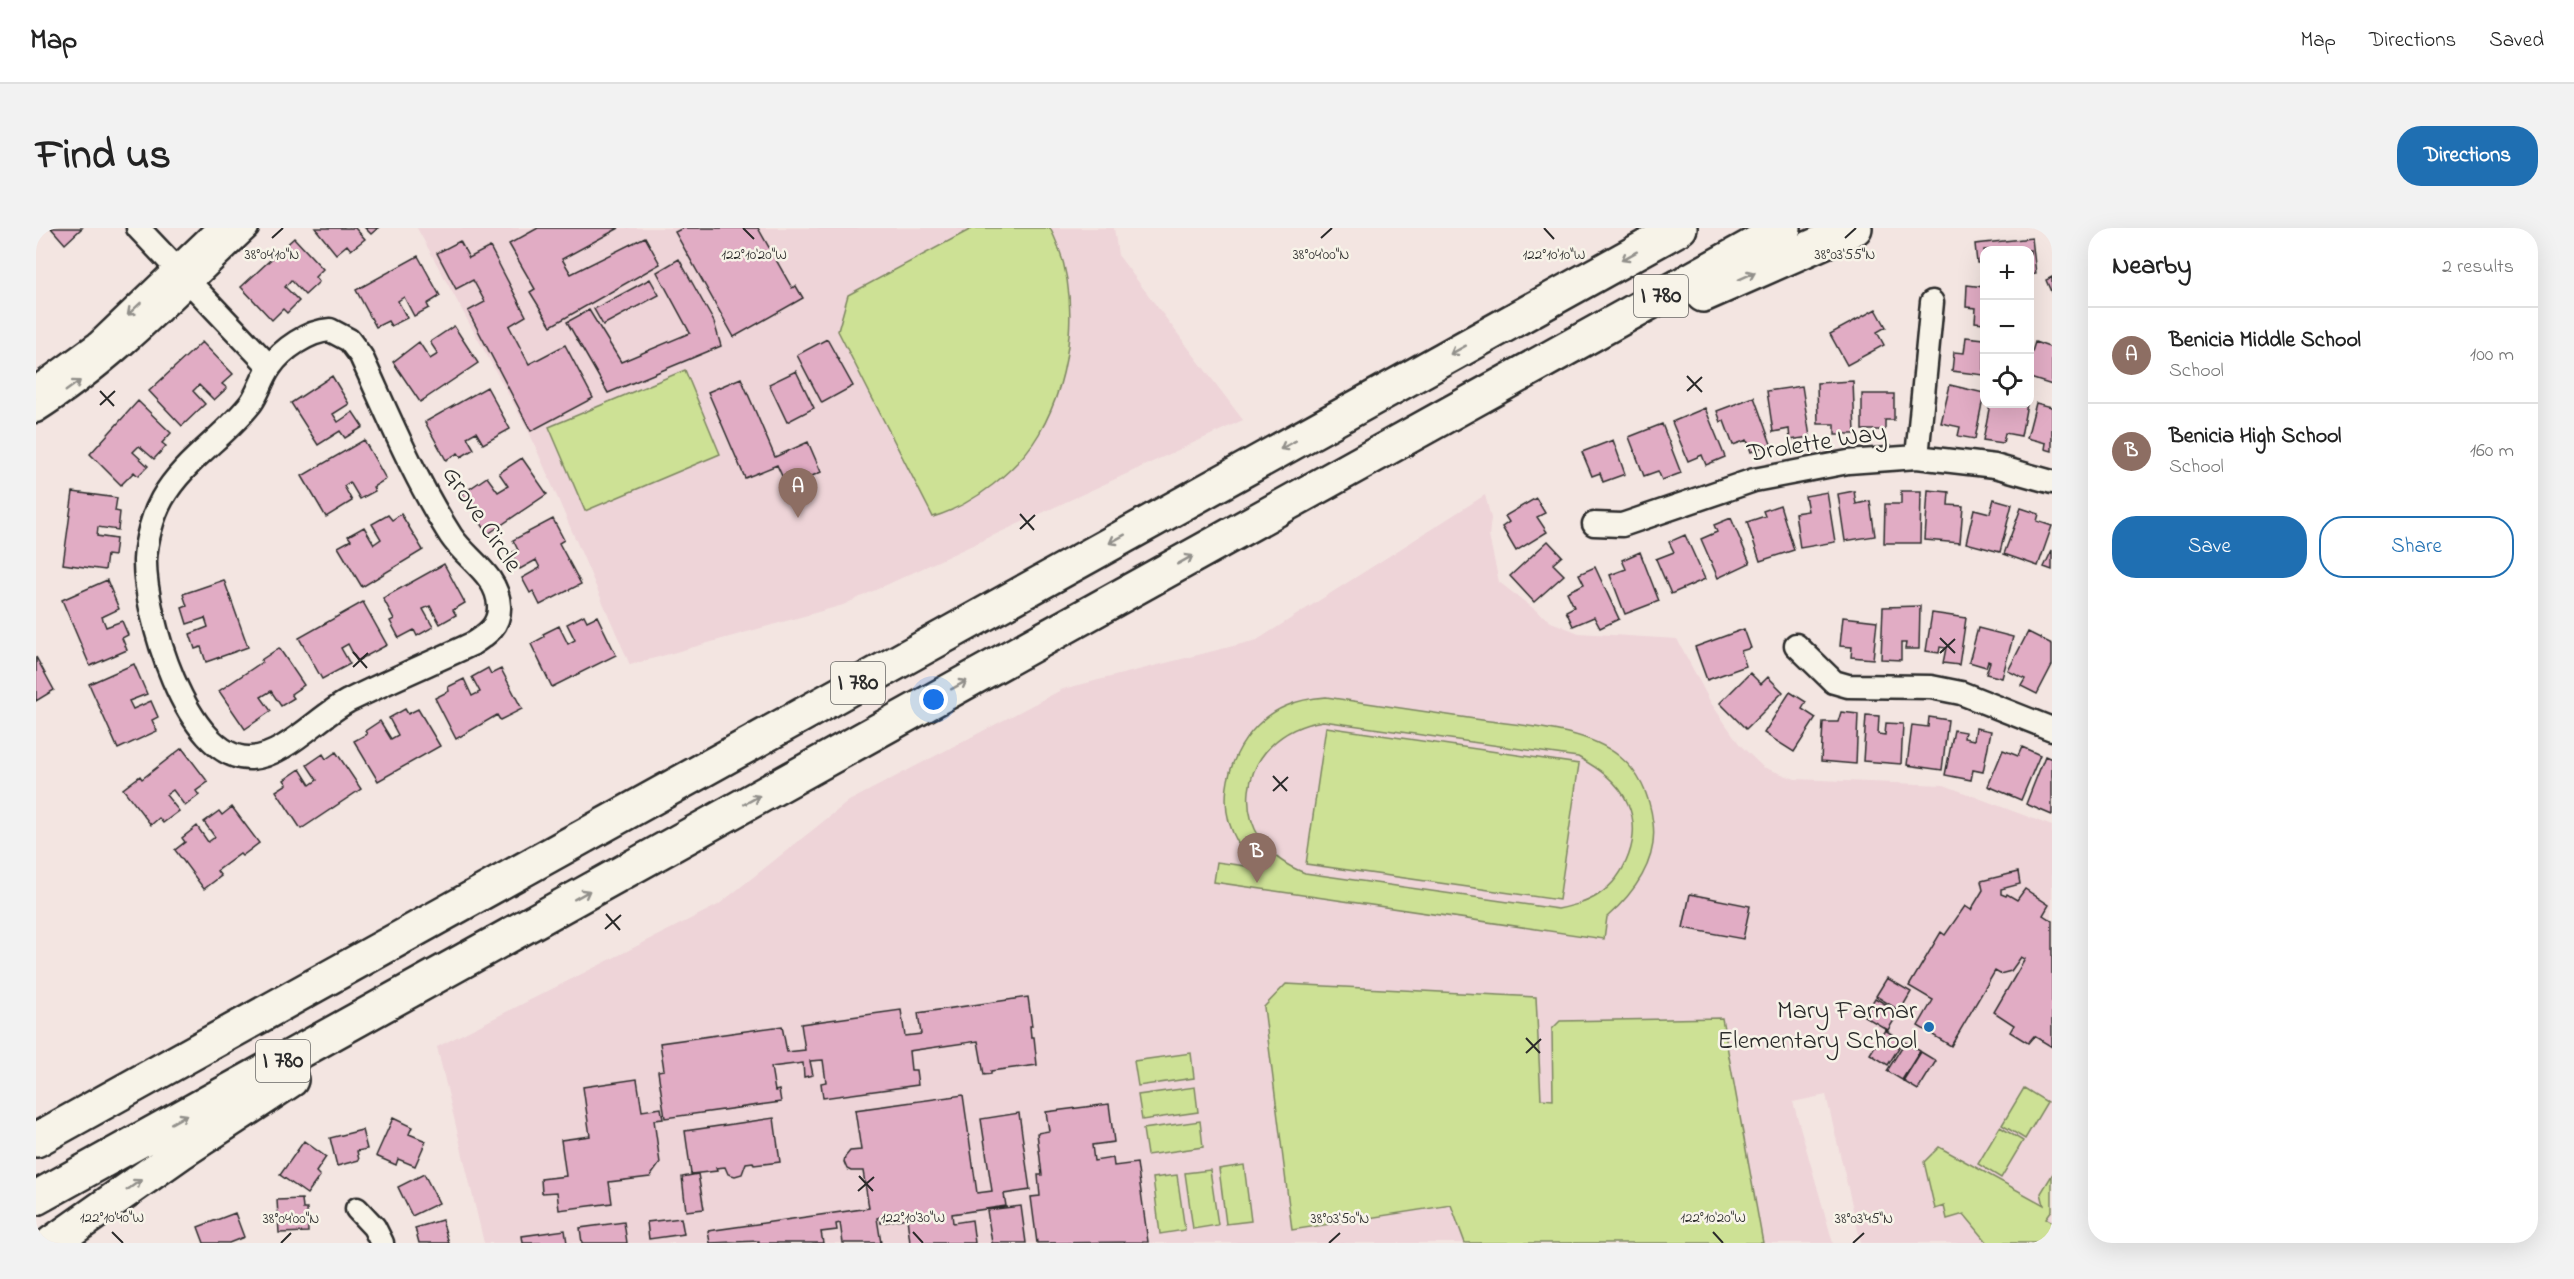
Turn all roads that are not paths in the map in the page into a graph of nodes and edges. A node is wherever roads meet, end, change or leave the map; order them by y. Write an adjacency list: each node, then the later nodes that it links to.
1 (138, 228): 7 (street)
2 (218, 228): 7 (street)
3 (247, 228): 7 (street)
4 (1680, 228): 19 (highway, I 780, one-way to 19)
5 (1784, 228): 9 (highway, I 780)
6 (1855, 228): 9 (highway, one-way to 6)
7 (183, 276): 10 (street); 11 (street, one-way to 11); 12 (street, one-way to 7)
8 (1932, 302): 13 (street)
9 (1538, 365): 18 (highway, I 780, one-way to 9)
10 (270, 367): 10 (street, Grove Circle)
11 (36, 388)
12 (36, 411)
13 (1917, 457): 14 (street, Drolette Way); 15 (street, Drolette Way)
14 (2052, 482)
15 (1594, 524)
16 (1796, 645): 17 (street)
17 (2052, 729)
18 (530, 923): 20 (highway, I 780, one-way to 18); 22 (highway, one-way to 18)
19 (36, 1140)
20 (36, 1198)
21 (357, 1209): 23 (street)
22 (52, 1243)
23 (382, 1243)

